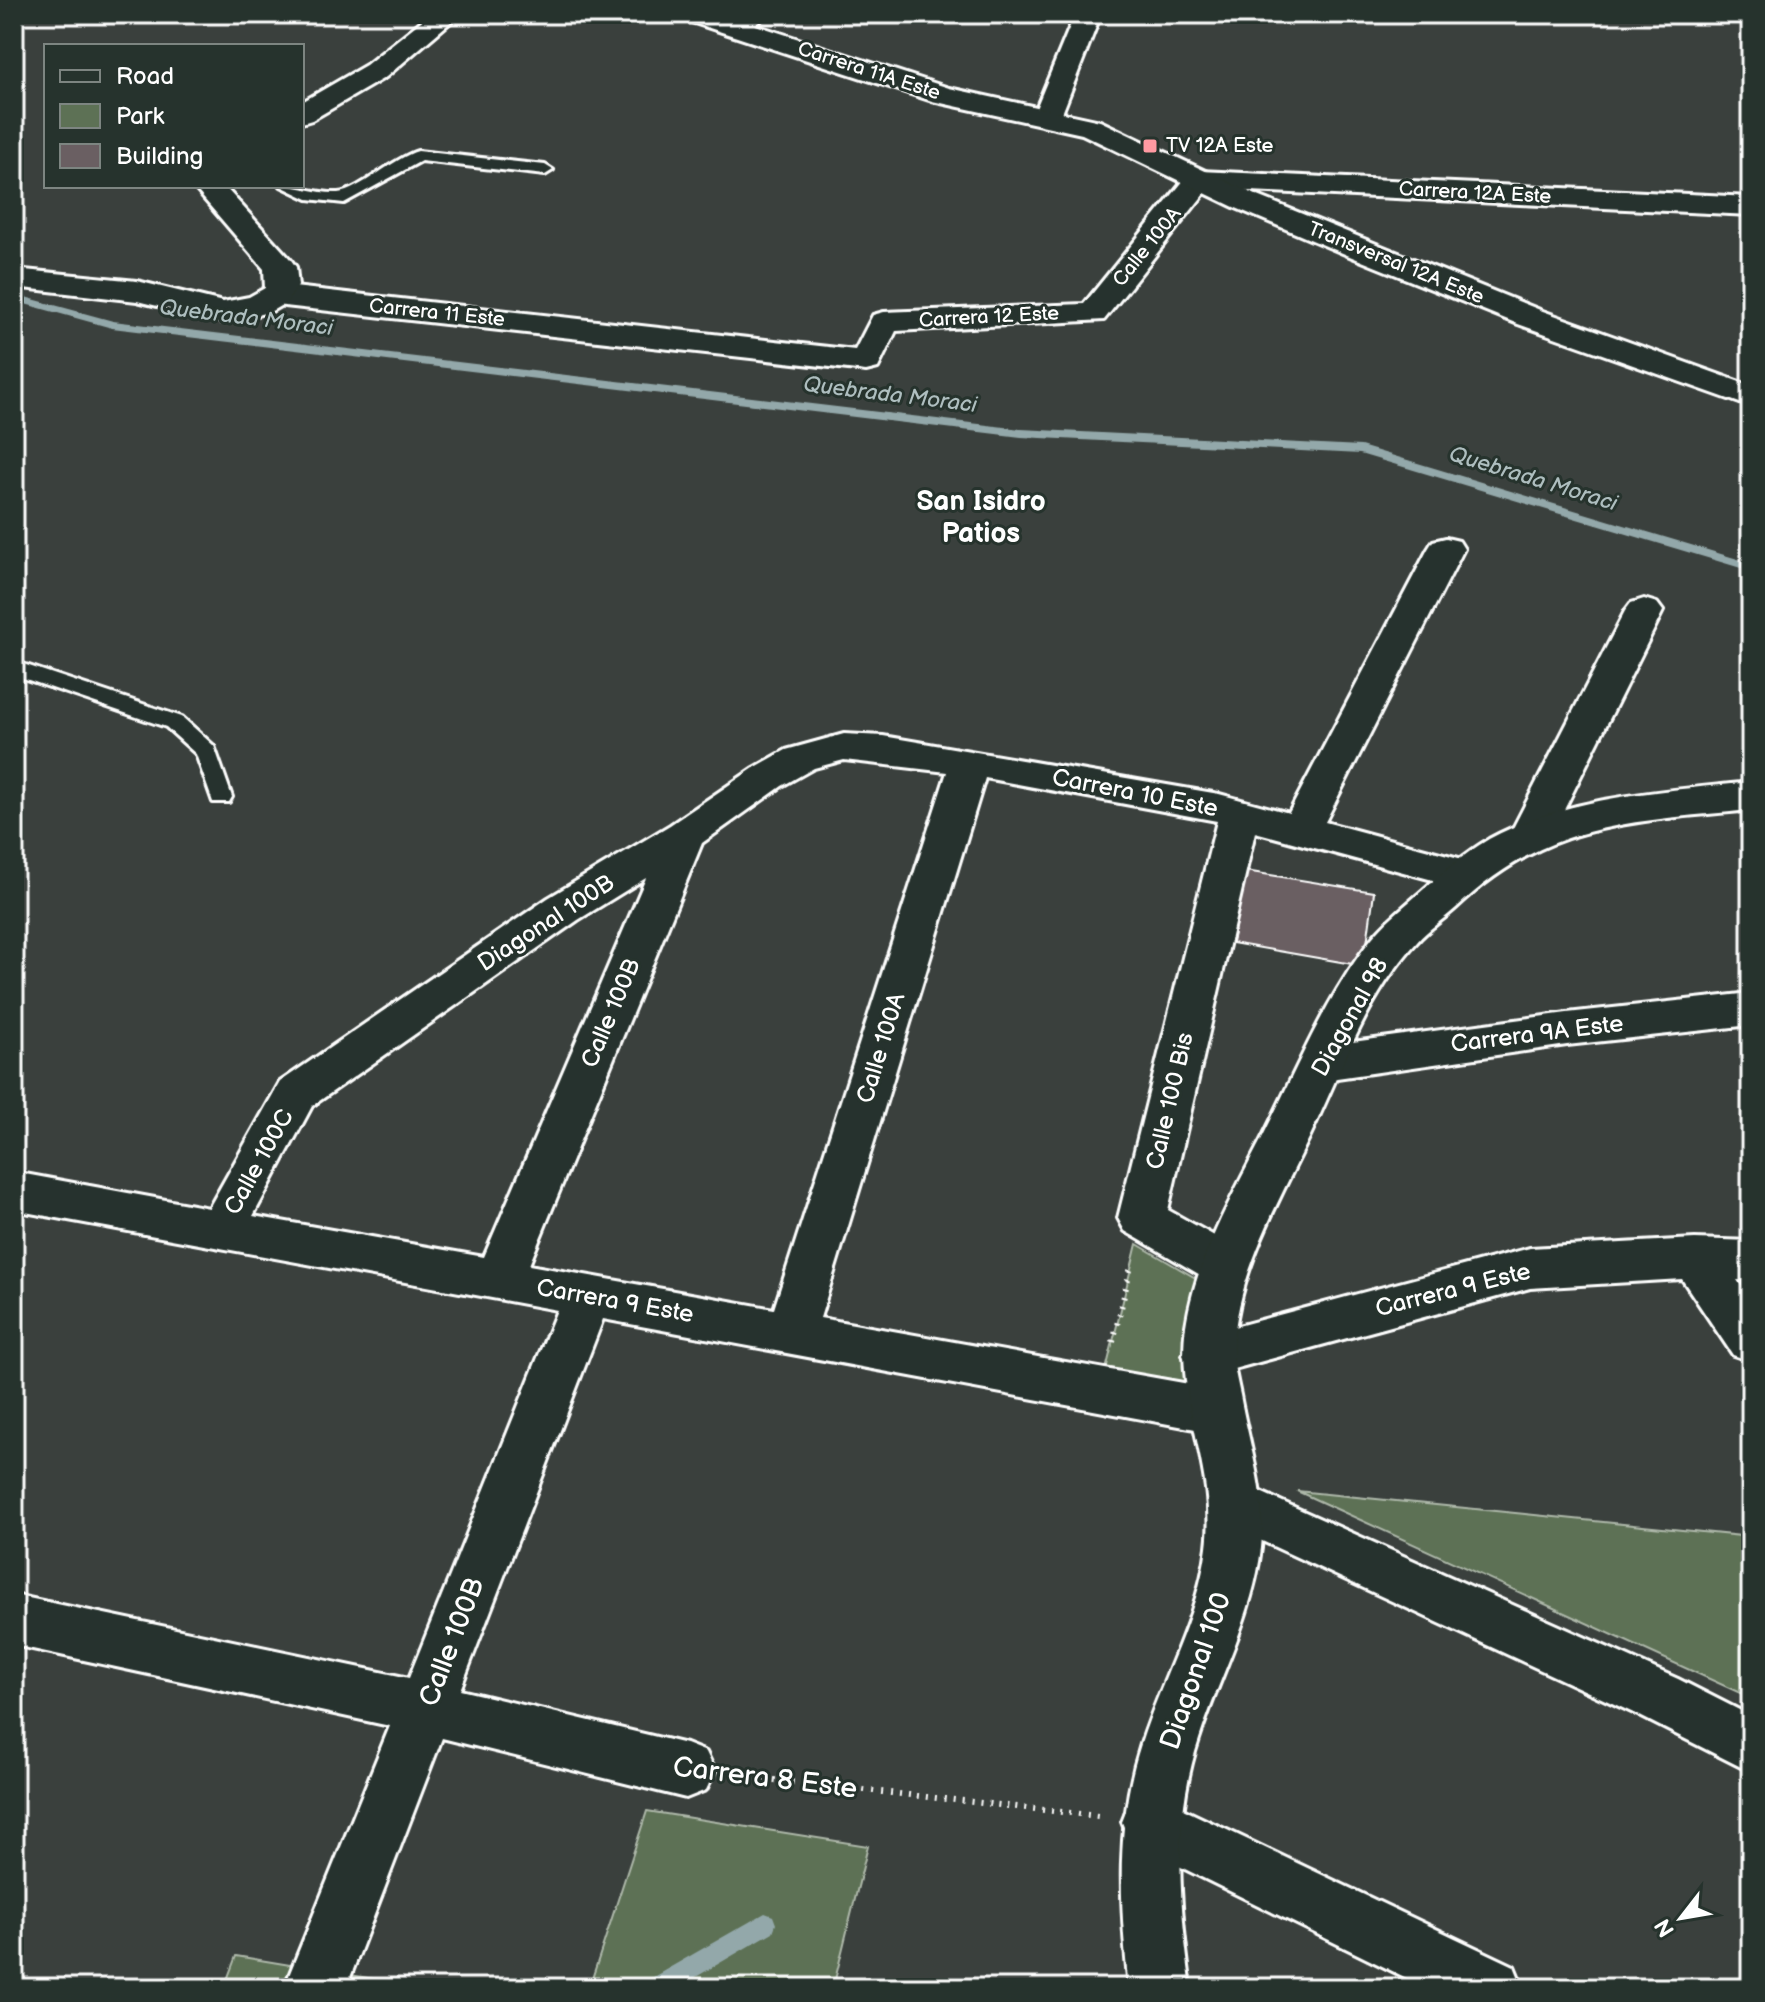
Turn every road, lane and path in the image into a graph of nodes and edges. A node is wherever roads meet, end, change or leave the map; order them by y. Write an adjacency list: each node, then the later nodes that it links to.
1 (695, 14): 4 (street, Carrera 11A Este)
2 (1088, 14): 6 (street)
3 (442, 15): 5 (street)
4 (746, 20): 6 (street, Carrera 11A Este)
5 (304, 113)
6 (1047, 116): 8 (street, Transversal 12A Este)
7 (545, 170): 10 (lane)
8 (1200, 180): 11 (street, Carrera 12A Este); 14 (street, Calle 100A); 16 (street, Transversal 12A Este)
9 (210, 188): 13 (street)
10 (294, 188)
11 (1751, 206)
12 (14, 278): 13 (street, Carrera 11 Este)
13 (276, 295): 15 (street, Carrera 11 Este)
14 (1093, 313): 15 (street, Carrera 12 Este)
15 (884, 322)
16 (1751, 397)
17 (1446, 549): 25 (street)
18 (1644, 611): 27 (street)
19 (14, 668): 23 (lane)
20 (800, 759): 21 (street, Carrera 10 Este); 26 (street, Diagonal 100B)
21 (970, 762): 24 (street, Carrera 10 Este); 40 (street, Calle 100A)
22 (1751, 796): 27 (street)
23 (221, 797)
24 (1239, 814): 25 (street, Carrera 10 Este); 33 (street, Calle 100 Bis)
25 (1301, 830): 28 (street, Carrera 10 Este)
26 (685, 835): 31 (street, Diagonal 100B); 38 (street, Calle 100B)
27 (1530, 836): 28 (street, Diagonal 98)
28 (1466, 874): 30 (street, Diagonal 98)
29 (1751, 1009): 30 (street, Carrera 9A Este)
30 (1323, 1063): 37 (street, Diagonal 98)
31 (296, 1094): 34 (street, Calle 100C)
32 (14, 1191): 34 (street, Carrera 9 Este)
33 (1142, 1218): 37 (street); 43 (path)
34 (222, 1229): 38 (street, Carrera 9 Este)
35 (1695, 1259): 36 (street, Carrera 9 Este); 41 (street); 42 (street, Carrera 9 Este)
36 (1751, 1261)
37 (1226, 1266): 42 (street, Diagonal 98)
38 (499, 1279): 39 (street, Carrera 9 Este)
39 (587, 1296): 40 (street, Carrera 9 Este); 47 (street, Calle 100B)
40 (791, 1333): 43 (street, Carrera 9 Este)
41 (1751, 1340)
42 (1208, 1355): 44 (street, Diagonal 100)
43 (1101, 1389): 44 (street, Carrera 9 Este)
44 (1217, 1411): 45 (street, Diagonal 100)
45 (1236, 1504): 48 (street); 50 (street, Diagonal 100)
46 (14, 1620): 47 (street, Carrera 8 Este)
47 (426, 1708): 49 (street, Carrera 8 Este); 51 (street, Calle 100B)
48 (1751, 1745)
49 (686, 1771): 50 (path, Carrera 8 Este)
50 (1151, 1822): 52 (street, Diagonal 100); 53 (street)
51 (315, 1988)
52 (1160, 1988)
53 (1492, 1988)

